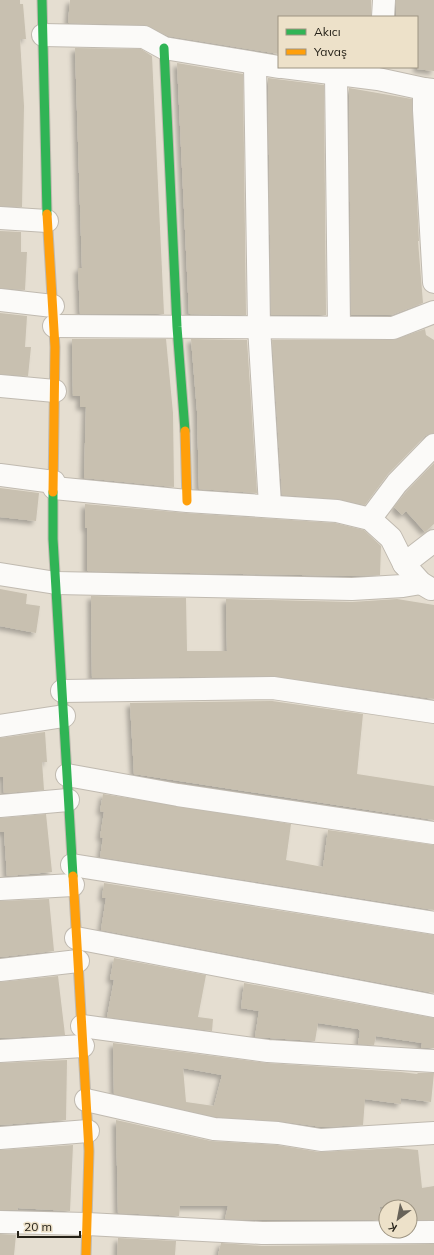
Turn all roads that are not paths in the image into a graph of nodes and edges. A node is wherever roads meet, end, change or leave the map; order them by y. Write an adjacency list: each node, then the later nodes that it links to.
1 (42, 0): 4 (street)
2 (384, 0): 3 (street)
3 (383, 16)
4 (43, 35): 5 (street); 14 (street)
5 (164, 48): 6 (street); 19 (street)
6 (255, 64): 7 (street); 20 (street)
7 (278, 67)
8 (292, 68): 9 (street)
9 (336, 73): 10 (street); 21 (street)
10 (378, 73): 11 (street)
11 (429, 90): 12 (street)
12 (431, 194): 15 (street)
13 (0, 218): 14 (street)
14 (47, 221): 18 (street)
15 (434, 282)
16 (0, 300): 18 (street)
17 (433, 314): 21 (street)
18 (54, 316): 19 (street); 23 (street)
19 (177, 327): 20 (street); 27 (street)
20 (260, 327): 21 (street); 28 (street)
21 (339, 327)
22 (0, 386): 23 (street)
23 (55, 391): 26 (street)
24 (434, 444): 29 (street)
25 (0, 475): 26 (street)
26 (54, 485): 27 (street); 33 (street)
27 (187, 501): 28 (street)
28 (270, 505): 29 (street)
29 (370, 519): 31 (street)
30 (434, 540): 31 (street)
31 (404, 564): 34 (street)
32 (0, 574): 33 (street)
33 (56, 583): 34 (street); 35 (street)
34 (428, 587)
35 (62, 691): 36 (street); 37 (street)
36 (434, 712)
37 (64, 716): 38 (street); 39 (street)
38 (0, 726)
39 (67, 775): 40 (street); 42 (street)
40 (68, 800): 41 (street); 43 (street)
41 (0, 806)
42 (434, 833)
43 (73, 875): 44 (street); 45 (street); 46 (street)
44 (0, 889)
45 (434, 923)
46 (76, 938): 47 (street); 49 (street)
47 (78, 961): 48 (street); 50 (street)
48 (0, 970)
49 (434, 1006)
50 (82, 1036): 51 (street); 52 (street); 53 (street)
51 (0, 1051)
52 (434, 1061)
53 (86, 1100): 54 (street); 55 (street)
54 (88, 1131): 56 (street); 58 (street)
55 (434, 1133)
56 (0, 1138)
57 (0, 1222): 58 (street)
58 (87, 1224): 59 (street); 60 (street)
59 (434, 1232)
60 (86, 1255)

